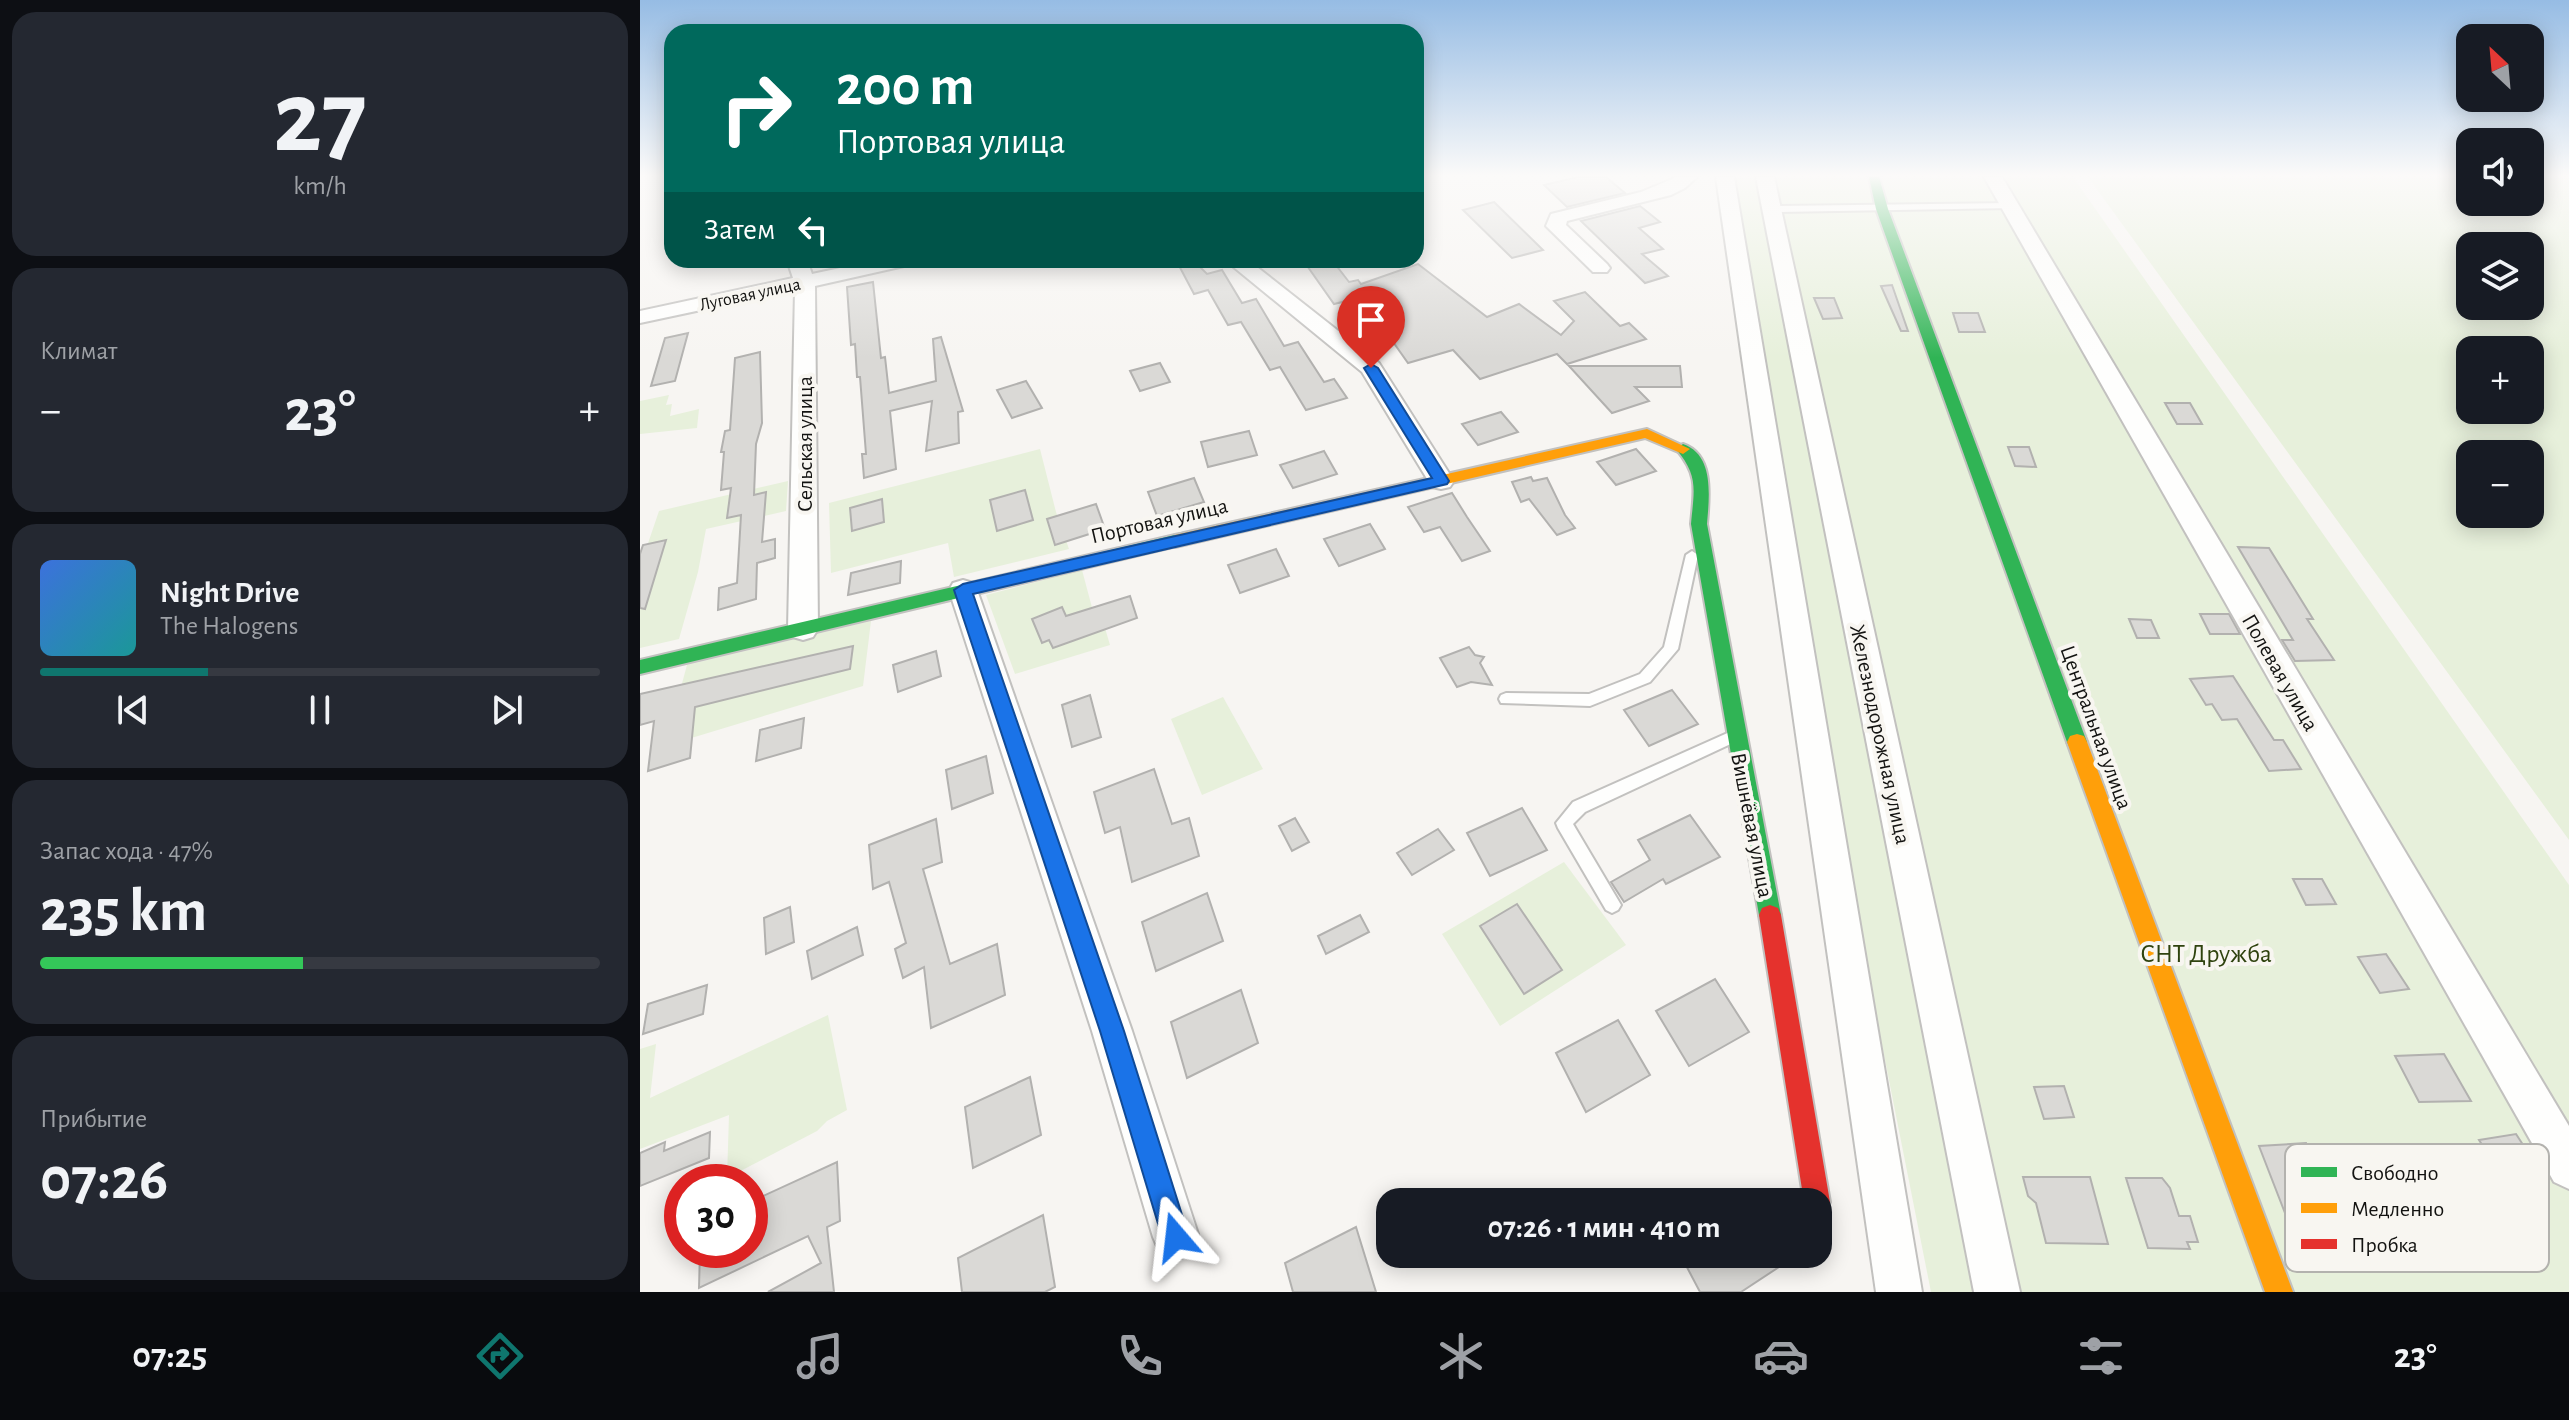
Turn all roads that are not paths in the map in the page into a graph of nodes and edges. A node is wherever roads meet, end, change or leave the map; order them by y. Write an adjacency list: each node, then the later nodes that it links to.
1 (1568, 237): 8 (street)
2 (1734, 237): 23 (street)
3 (1778, 237): 24 (street, Железнодорожная улица)
4 (1892, 237): 25 (street, Центральная улица)
5 (2028, 237): 20 (street, Полевая улица)
6 (836, 268): 9 (street, Луговая улица)
7 (1245, 268): 12 (street)
8 (1600, 268)
9 (801, 272): 10 (street, Луговая улица); 15 (street, Сельская улица)
10 (640, 317)
11 (1688, 451): 12 (street, Портовая улица); 13 (street, Вишнёвая улица)
12 (1441, 481): 14 (street, Портовая улица)
13 (1699, 524): 17 (lane); 18 (street, Вишнёвая улица)
14 (963, 590): 15 (street, Портовая улица); 22 (street)
15 (803, 629): 16 (street, Портовая улица)
16 (640, 667)
17 (1506, 699)
18 (1736, 735): 19 (lane); 21 (street, Вишнёвая улица)
19 (1612, 905)
20 (2569, 1167)
21 (1815, 1188)
22 (1176, 1237)
23 (1899, 1292)
24 (1997, 1292)
25 (2279, 1292)

